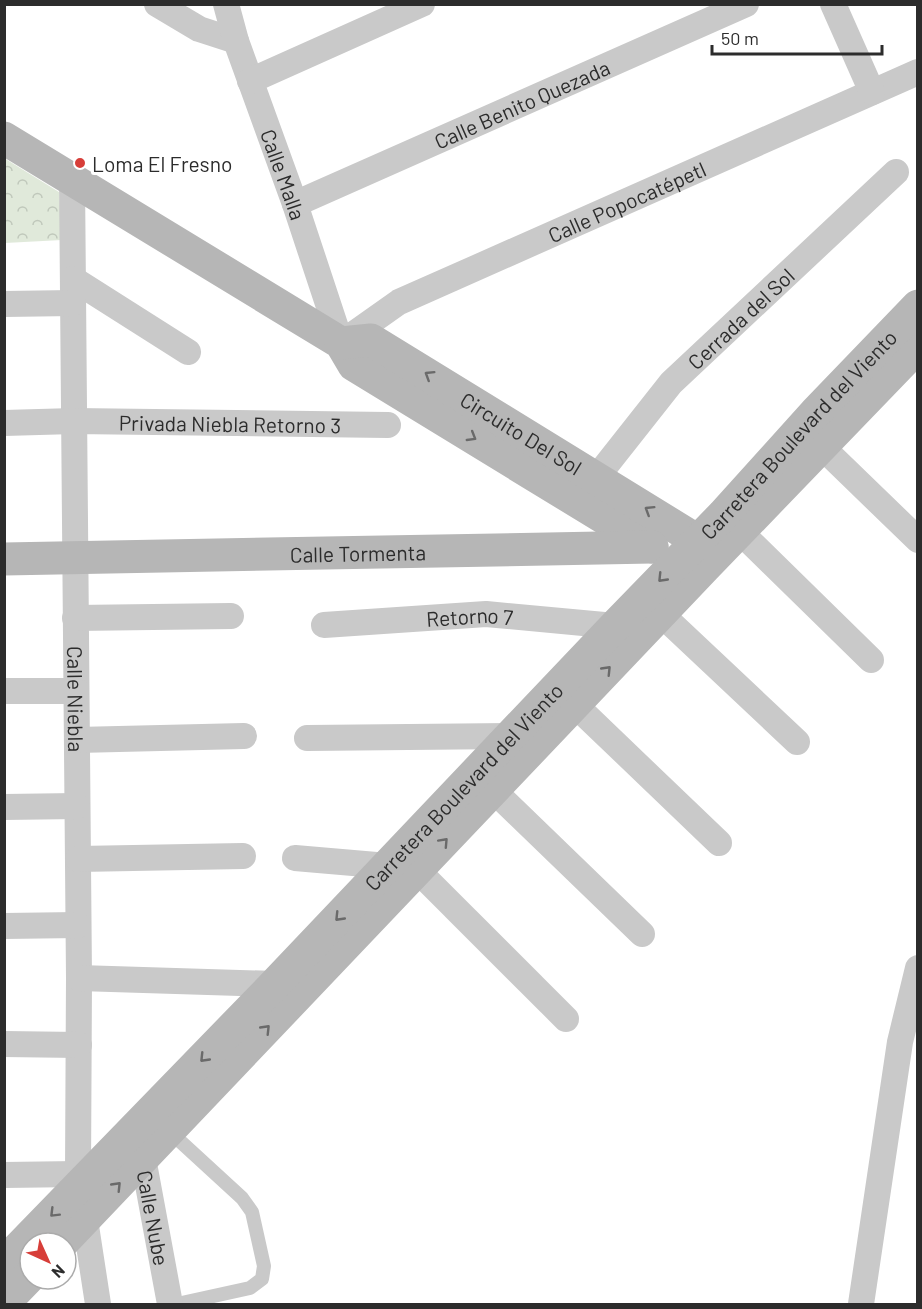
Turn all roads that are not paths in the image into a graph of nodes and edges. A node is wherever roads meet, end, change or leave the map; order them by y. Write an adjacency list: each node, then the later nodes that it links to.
1 (157, 4): 6 (street)
2 (226, 4): 6 (street, Calle Malla)
3 (422, 4): 8 (street)
4 (746, 4): 13 (street, Calle Benito Quezada)
5 (833, 4): 9 (street)
6 (236, 41): 8 (street, Calle Malla)
7 (918, 72): 9 (street, Calle Popocatépetl)
8 (250, 81): 13 (street, Calle Malla)
9 (872, 92): 17 (street, Calle Popocatépetl)
10 (4, 138): 12 (street, Circuito Del Sol)
11 (896, 172): 24 (street, Cerrada del Sol)
12 (72, 179): 14 (street, Calle Niebla); 17 (street, Circuito Del Sol)
13 (295, 204): 17 (street, Calle Malla)
14 (73, 291): 15 (street); 18 (street); 20 (street, Calle Niebla)
15 (4, 304)
16 (918, 306): 25 (street, Carretera Boulevard del Viento)
17 (341, 343): 24 (street, Circuito Del Sol, one-way to 17); 27 (street, Circuito Del Sol, one-way to 27)
18 (188, 352)
19 (913, 361): 23 (street, Carretera Boulevard del Viento)
20 (74, 421): 21 (street, Privada Niebla Retorno 3); 22 (street, Privada Niebla Retorno 3); 29 (street, Calle Niebla)
21 (4, 423)
22 (388, 425)
23 (821, 446): 25 (street, Carretera Boulevard del Viento); 26 (street)
24 (597, 478): 28 (street, Circuito Del Sol, one-way to 24)
25 (731, 523): 28 (street, Carretera Boulevard del Viento); 36 (street)
26 (918, 540)
27 (652, 547): 28 (street, Calle Tormenta); 29 (street, Calle Tormenta)
28 (697, 553): 31 (street, Carretera Boulevard del Viento); 35 (street, Carretera Boulevard del Viento, one-way to 35)
29 (75, 558): 30 (street, Calle Tormenta); 33 (street, Calle Niebla)
30 (4, 559)
31 (661, 614): 39 (street, Carretera Boulevard del Viento, one-way to 31); 44 (street)
32 (231, 616): 33 (street)
33 (75, 618): 38 (street, Calle Niebla)
34 (324, 625): 35 (street, Retorno 7)
35 (615, 626): 41 (street, Carretera Boulevard del Viento)
36 (871, 660)
37 (4, 691): 38 (street)
38 (76, 691): 43 (street, Calle Niebla)
39 (574, 704): 45 (street, Carretera Boulevard del Viento); 48 (street)
40 (244, 736): 43 (street)
41 (512, 736): 42 (street); 52 (street, Carretera Boulevard del Viento)
42 (308, 738)
43 (76, 740): 46 (street, Calle Niebla)
44 (797, 742)
45 (493, 790): 52 (street, Carretera Boulevard del Viento, one-way to 45); 55 (street)
46 (77, 806): 47 (street); 51 (street, Calle Niebla)
47 (4, 807)
48 (719, 843)
49 (243, 856): 51 (street)
50 (295, 858): 52 (street)
51 (78, 859): 53 (street, Calle Niebla)
52 (402, 868): 58 (street, Carretera Boulevard del Viento, one-way to 58); 59 (street); 62 (street, Carretera Boulevard del Viento, one-way to 52)
53 (78, 925): 54 (street); 57 (street, Calle Niebla)
54 (4, 926)
55 (642, 933)
56 (918, 968): 74 (street)
57 (79, 978): 58 (street); 61 (street, Calle Niebla)
58 (275, 984): 63 (street, Carretera Boulevard del Viento, one-way to 63)
59 (566, 1019)
60 (4, 1044): 61 (street)
61 (79, 1045): 65 (street, Calle Niebla)
62 (168, 1131): 63 (street, Carretera Boulevard del Viento); 73 (lane)
63 (135, 1148): 65 (street, Carretera Boulevard del Viento); 66 (street, Carretera Boulevard del Viento, one-way to 63); 72 (street, Calle Nube)
64 (4, 1175): 65 (street)
65 (79, 1180): 66 (street, Calle Niebla); 68 (street, Carretera Boulevard del Viento, one-way to 68)
66 (84, 1220): 67 (street, Carretera Boulevard del Viento); 71 (street, Calle Niebla)
67 (73, 1231)
68 (4, 1263)
69 (18, 1288): 70 (street)
70 (4, 1303)
71 (98, 1305)
72 (170, 1305)
73 (177, 1305)
74 (861, 1305)

